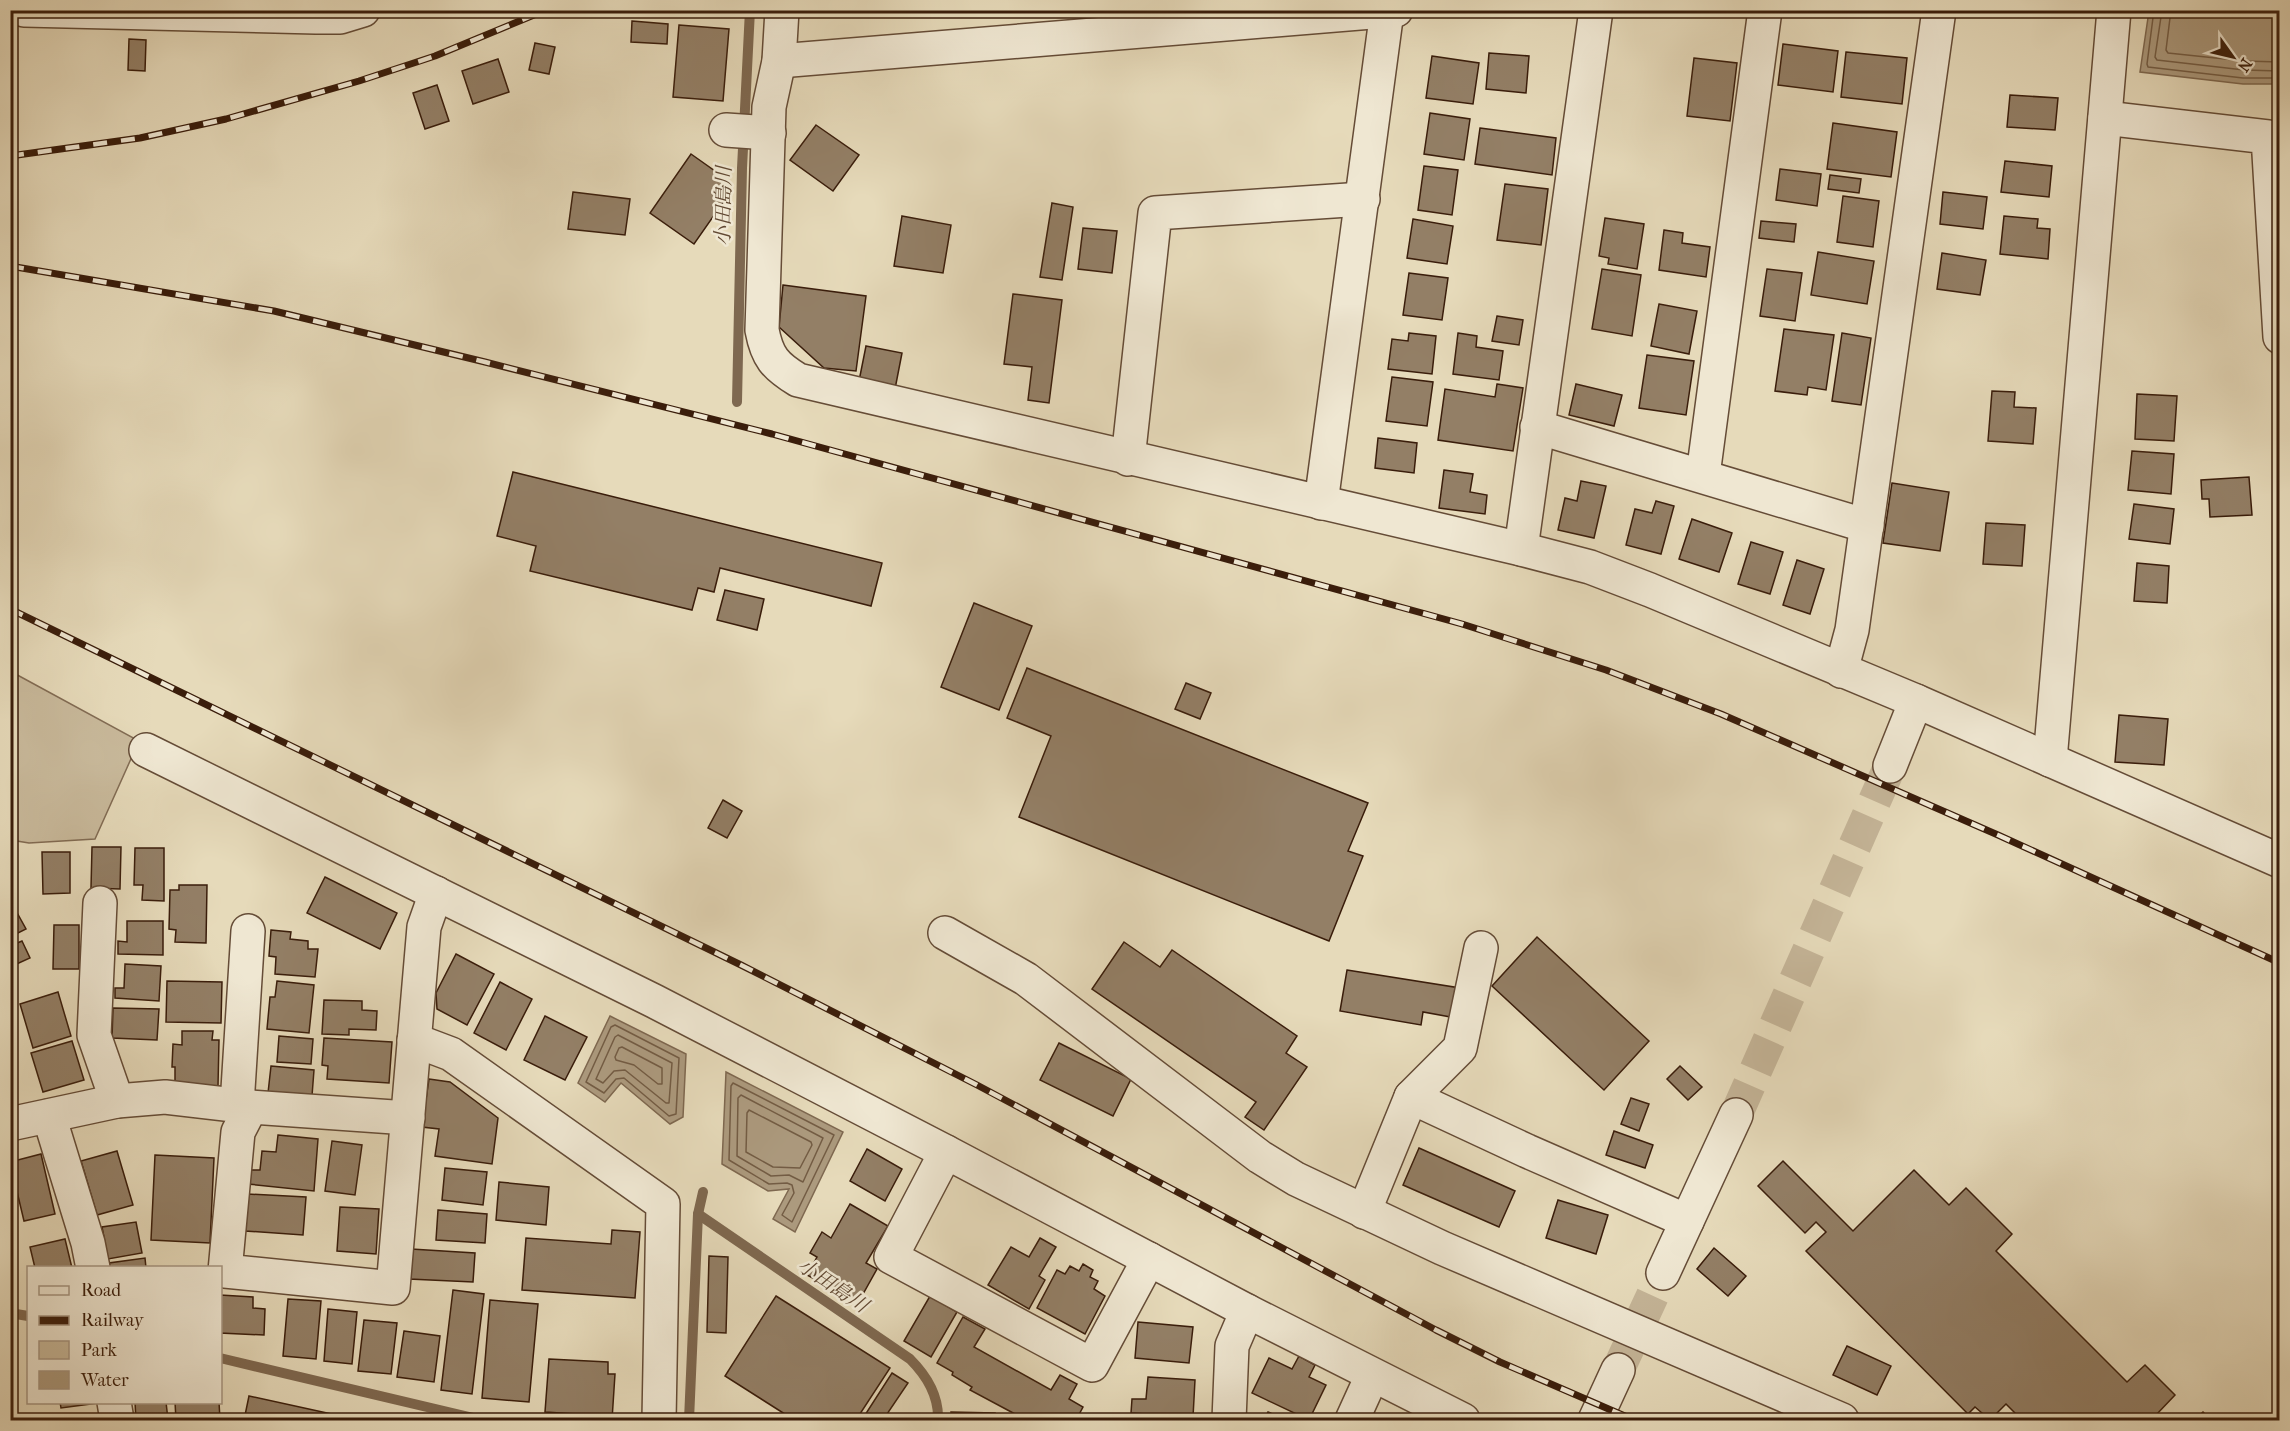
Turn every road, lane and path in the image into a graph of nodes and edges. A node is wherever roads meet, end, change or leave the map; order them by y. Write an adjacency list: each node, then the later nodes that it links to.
1 (24, 10): 2 (street)
2 (363, 10)
3 (782, 10): 10 (street)
4 (1396, 10): 9 (street)
5 (1596, 10): 14 (street)
6 (1765, 10): 16 (street)
7 (1939, 10): 18 (street)
8 (2114, 10): 11 (street)
9 (1387, 11): 10 (street); 12 (street)
10 (779, 61): 15 (street)
11 (2104, 118): 13 (street); 23 (street)
12 (1363, 199): 15 (street); 17 (street)
13 (2280, 337)
14 (1537, 427): 16 (street); 19 (street)
15 (1128, 459): 17 (street)
16 (1703, 476): 18 (street)
17 (1321, 503): 19 (street)
18 (1867, 526): 20 (street)
19 (1521, 549): 20 (street)
20 (1840, 671): 21 (street)
21 (1916, 701): 23 (street); 24 (street)
22 (146, 750): 26 (street)
23 (2050, 760): 25 (street)
24 (1890, 766)
25 (2280, 861)
26 (436, 893): 31 (street); 39 (street)
27 (100, 903): 33 (street)
28 (248, 931): 34 (street)
29 (945, 933): 40 (street)
30 (1480, 948): 32 (street)
31 (414, 1040): 37 (street); 48 (street)
32 (1411, 1097): 40 (street); 41 (street)
33 (117, 1101): 34 (street); 36 (street)
34 (244, 1106): 37 (street); 37 (street)
35 (1736, 1115): 41 (street)
36 (49, 1116): 38 (street); 43 (street)
37 (408, 1118)
38 (12, 1120)
39 (946, 1152): 42 (street); 42 (street)
40 (1364, 1212): 53 (street)
41 (1687, 1221): 44 (street)
42 (1149, 1259): 45 (street)
43 (93, 1266)
44 (1664, 1273)
45 (1246, 1311): 47 (street); 49 (street)
46 (1618, 1370): 52 (street)
47 (1372, 1376): 50 (street); 51 (street)
48 (659, 1420)
49 (1229, 1420)
50 (1352, 1420)
51 (1463, 1420)
52 (1595, 1420)
53 (1842, 1420)

